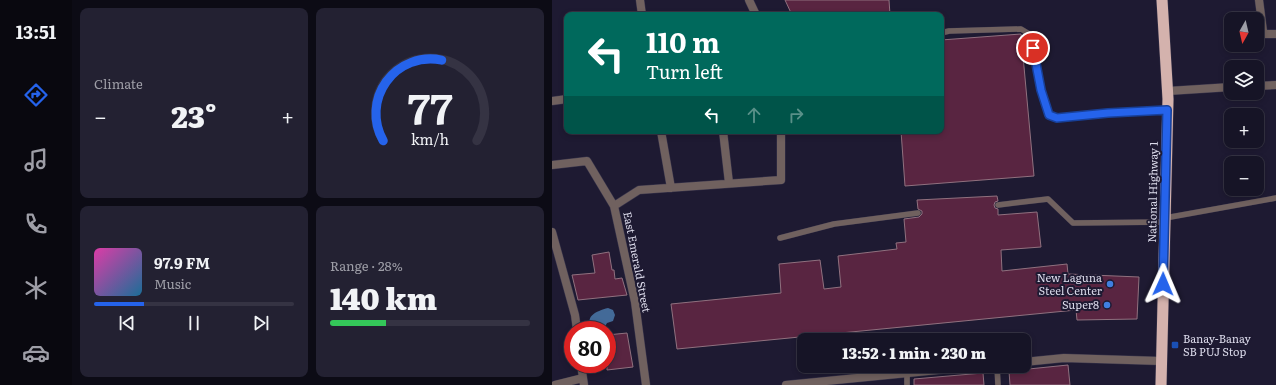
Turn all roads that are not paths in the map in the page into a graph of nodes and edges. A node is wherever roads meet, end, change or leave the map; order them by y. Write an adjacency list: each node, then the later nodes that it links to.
1 (640, 0): 2 (street); 6 (street)
2 (649, 0)
3 (749, 0): 7 (street)
4 (1162, 0): 13 (highway, National Highway 1)
5 (1259, 0): 9 (street)
6 (642, 12)
7 (755, 12)
8 (944, 32): 16 (lane)
9 (1276, 34)
10 (1276, 85): 11 (street)
11 (1264, 86)
12 (1224, 87): 13 (street)
13 (1168, 91): 16 (highway, National Highway 1)
14 (564, 99): 15 (street)
15 (552, 101)
16 (1167, 110): 27 (highway, National Highway 1)
17 (662, 134): 22 (street)
18 (723, 134): 21 (street)
19 (781, 134): 21 (street)
20 (552, 164): 25 (street, East Emerald Street)
21 (729, 183): 22 (street)
22 (671, 188): 25 (street)
23 (1276, 198): 27 (lane)
24 (998, 205): 27 (lane)
25 (614, 206): 38 (street, East Emerald Street)
26 (918, 213): 29 (lane)
27 (1165, 220): 32 (highway, National Highway 1)
28 (552, 232): 30 (street)
29 (780, 238)
30 (576, 321)
31 (1031, 361): 32 (street)
32 (1161, 361): 42 (highway, National Highway 1)
33 (907, 373): 36 (street); 40 (lane)
34 (997, 373): 41 (lane)
35 (584, 382): 37 (street)
36 (813, 384): 39 (street)
37 (555, 385)
38 (646, 385)
39 (786, 385)
40 (907, 385)
41 (998, 385)
42 (1161, 385)

